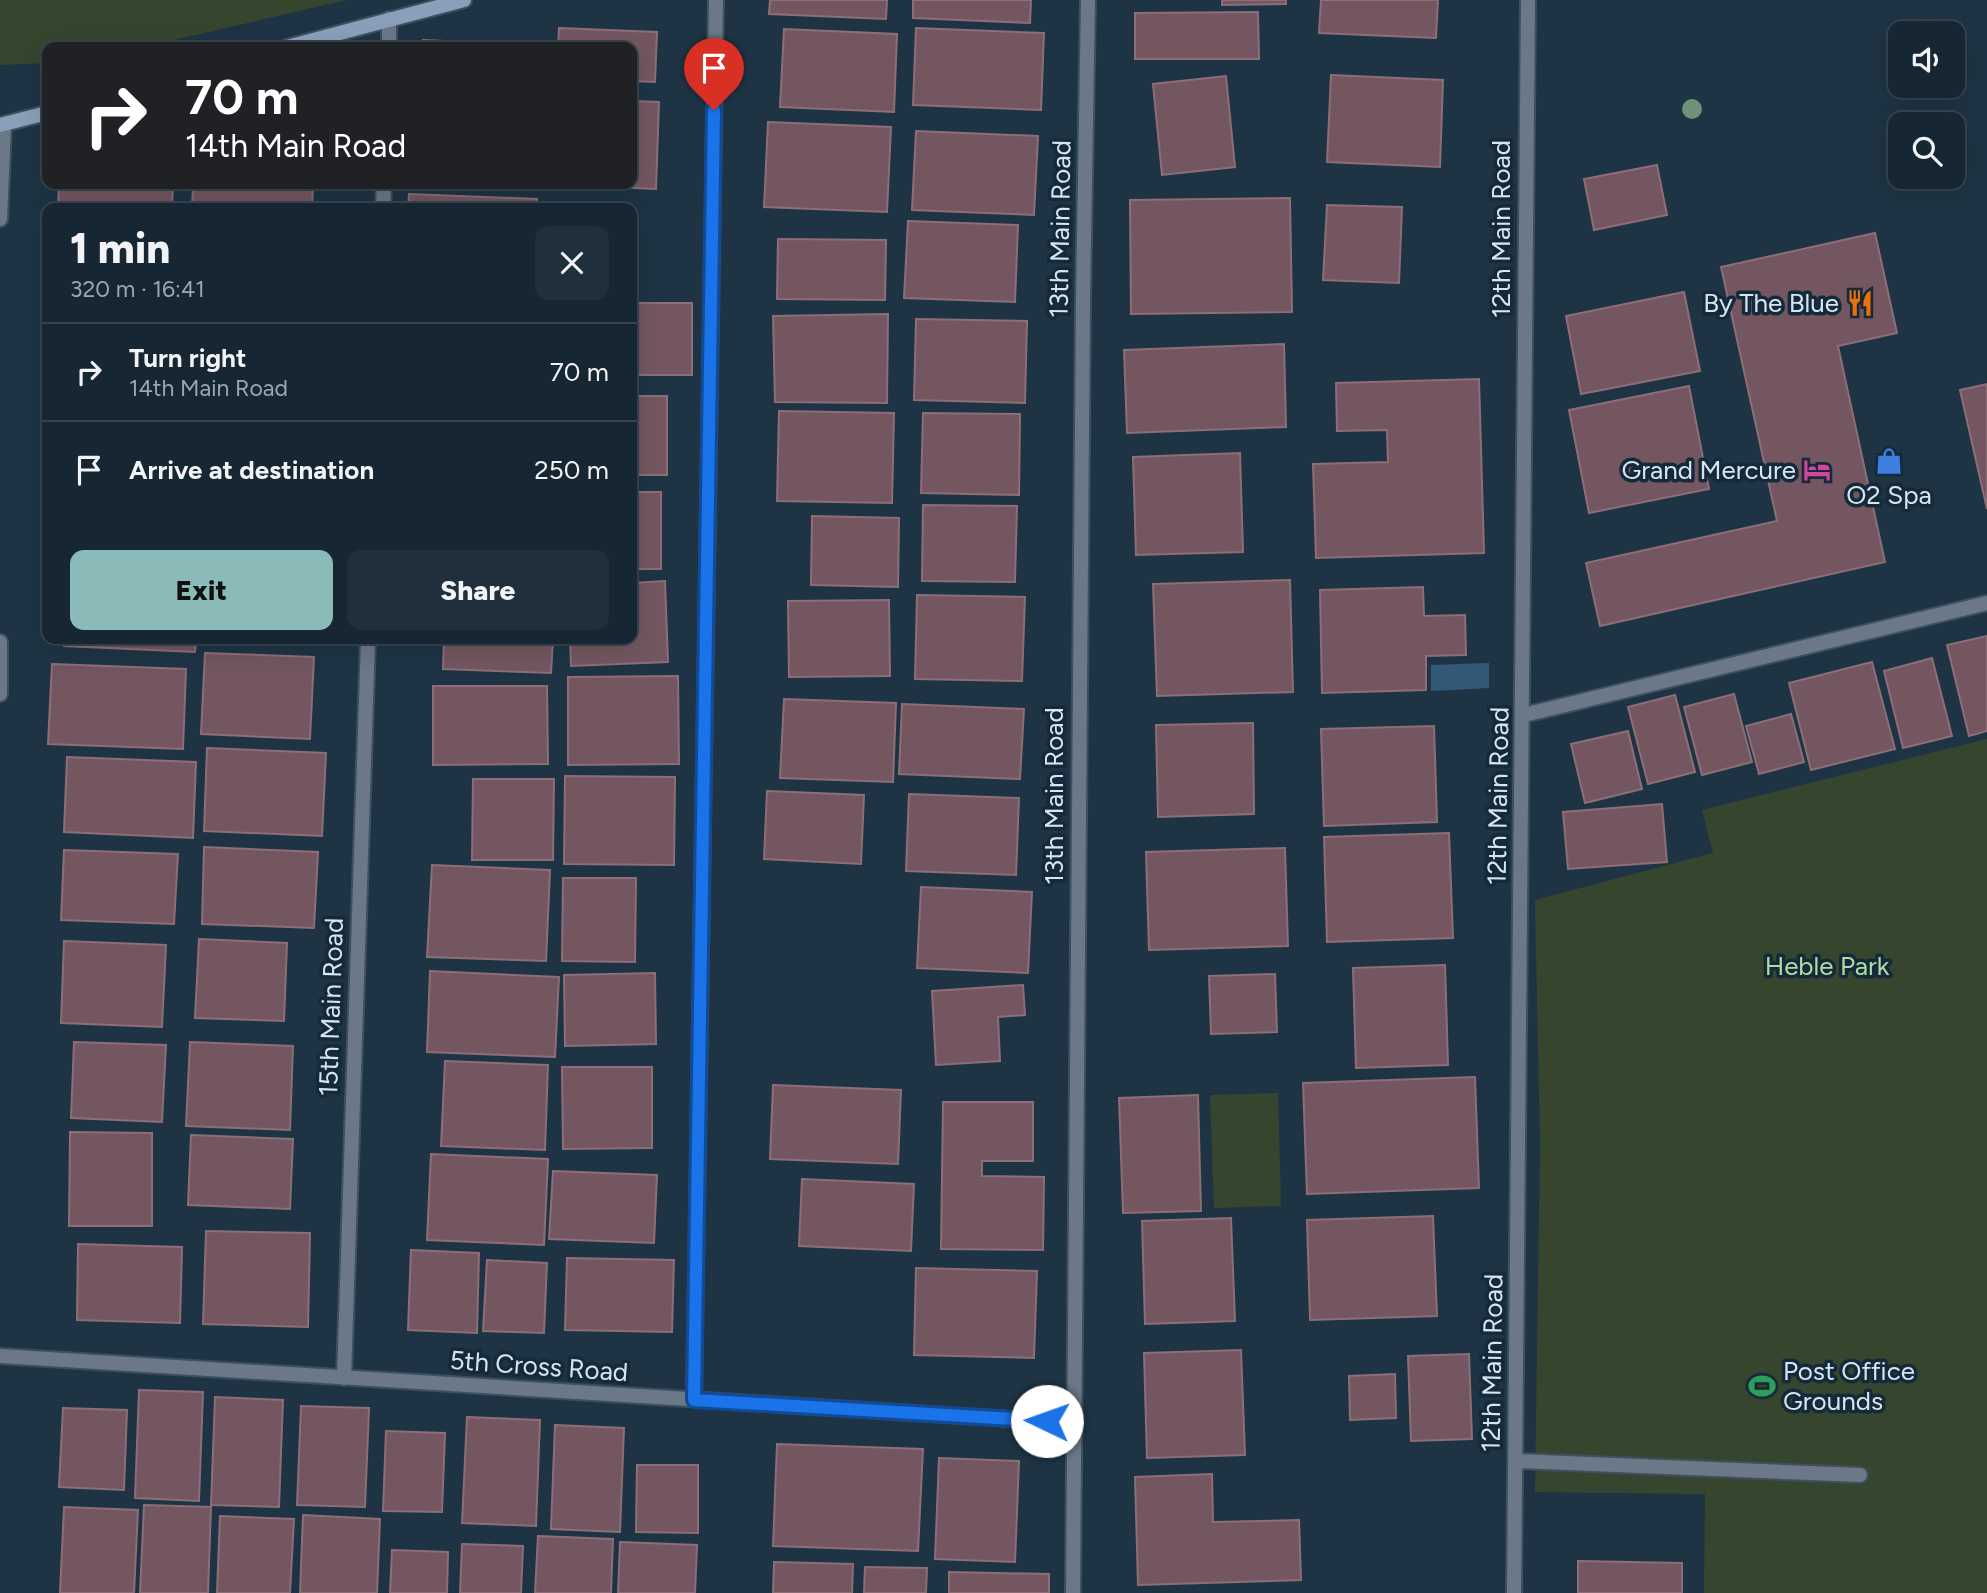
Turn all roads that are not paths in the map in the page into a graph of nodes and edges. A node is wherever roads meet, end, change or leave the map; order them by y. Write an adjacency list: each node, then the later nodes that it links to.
1 (464, 0): 5 (street)
2 (716, 0): 19 (street)
3 (1088, 0): 20 (street, 13th Main Road)
4 (1528, 0): 16 (street, 12th Main Road)
5 (390, 19): 6 (street); 7 (street)
6 (305, 42)
7 (388, 42)
8 (42, 114): 9 (street)
9 (2, 125): 10 (street)
10 (0, 219)
11 (1987, 603): 16 (street)
12 (0, 642): 14 (street)
13 (368, 644): 18 (street, 15th Main Road)
14 (0, 669): 15 (street)
15 (0, 694)
16 (1524, 715): 21 (street, 12th Main Road)
17 (0, 1356): 18 (street, 5th Cross Road)
18 (344, 1378): 19 (street, 5th Cross Road)
19 (694, 1400): 20 (street, 5th Cross Road)
20 (1074, 1423): 23 (street, 13th Main Road)
21 (1516, 1461): 22 (street); 24 (street, 12th Main Road)
22 (1860, 1475)
23 (1073, 1593)
24 (1514, 1593)

